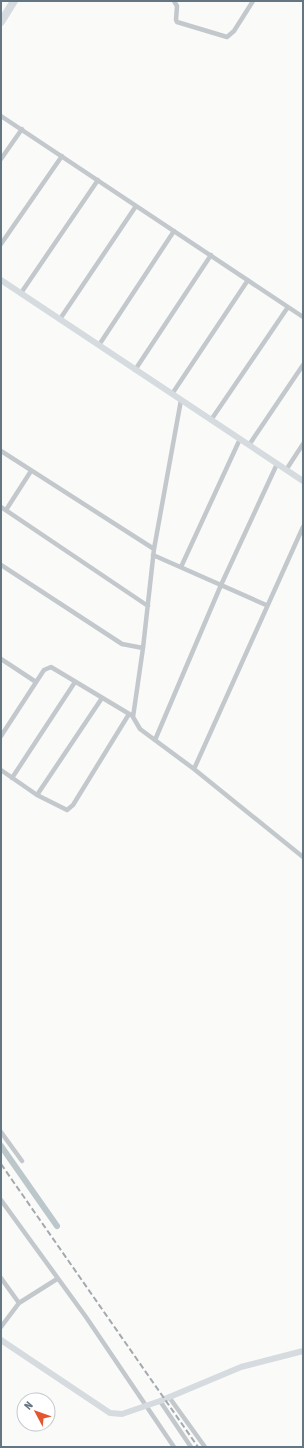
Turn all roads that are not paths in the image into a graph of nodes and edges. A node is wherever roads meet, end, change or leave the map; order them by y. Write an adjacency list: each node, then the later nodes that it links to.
1 (14, 1): 4 (highway)
2 (174, 1): 3 (street)
3 (253, 1)
4 (1, 22)
5 (1, 116): 6 (street)
6 (22, 130): 7 (street); 8 (street)
7 (62, 156): 9 (street); 12 (street)
8 (1, 159)
9 (98, 180): 10 (street); 16 (street)
10 (136, 206): 11 (street); 19 (street)
11 (174, 231): 13 (street); 20 (street)
12 (1, 244)
13 (211, 255): 15 (street); 22 (street)
14 (1, 280): 16 (street)
15 (248, 280): 17 (street); 23 (street)
16 (21, 293): 19 (street)
17 (288, 307): 18 (street); 25 (street)
18 (303, 317)
19 (60, 319): 20 (street)
20 (99, 345): 22 (street)
21 (303, 365): 28 (street)
22 (135, 370): 23 (street)
23 (172, 394): 24 (street)
24 (181, 400): 25 (street); 37 (street)
25 (211, 420): 26 (street)
26 (240, 440): 28 (street); 40 (street)
27 (303, 444): 31 (street)
28 (249, 445): 30 (street)
29 (1, 451): 32 (street)
30 (277, 464): 31 (street); 41 (street)
31 (286, 470): 33 (street)
32 (31, 471): 35 (street); 37 (street)
33 (303, 481)
34 (1, 507): 35 (street)
35 (6, 510): 43 (street)
36 (303, 527): 42 (street)
37 (154, 549): 38 (street)
38 (153, 555): 40 (street); 43 (street)
39 (1, 565): 44 (street)
40 (181, 567): 41 (street)
41 (221, 585): 42 (street); 51 (street)
42 (266, 605): 52 (street)
43 (148, 606): 44 (street)
44 (143, 648): 49 (street)
45 (1, 659): 46 (street)
46 (36, 682): 47 (street); 50 (street)
47 (75, 682): 48 (street); 54 (street)
48 (102, 698): 49 (street); 55 (street)
49 (131, 716): 51 (street); 55 (street)
50 (1, 736)
51 (154, 740): 52 (street)
52 (194, 769): 56 (street)
53 (1, 770): 54 (street)
54 (12, 778): 55 (street)
55 (37, 795)
56 (303, 857)
57 (1, 1132): 58 (street)
58 (22, 1162)
59 (2, 1202): 61 (street)
60 (1, 1278): 62 (street)
61 (57, 1279): 62 (street); 68 (street)
62 (19, 1303): 63 (street)
63 (1, 1328)
64 (1, 1340): 68 (street)
65 (303, 1351): 66 (street)
66 (169, 1397): 67 (street); 71 (street)
67 (160, 1401): 68 (street); 70 (street)
68 (146, 1406): 69 (street)
69 (174, 1447)
70 (191, 1447)
71 (205, 1447)

